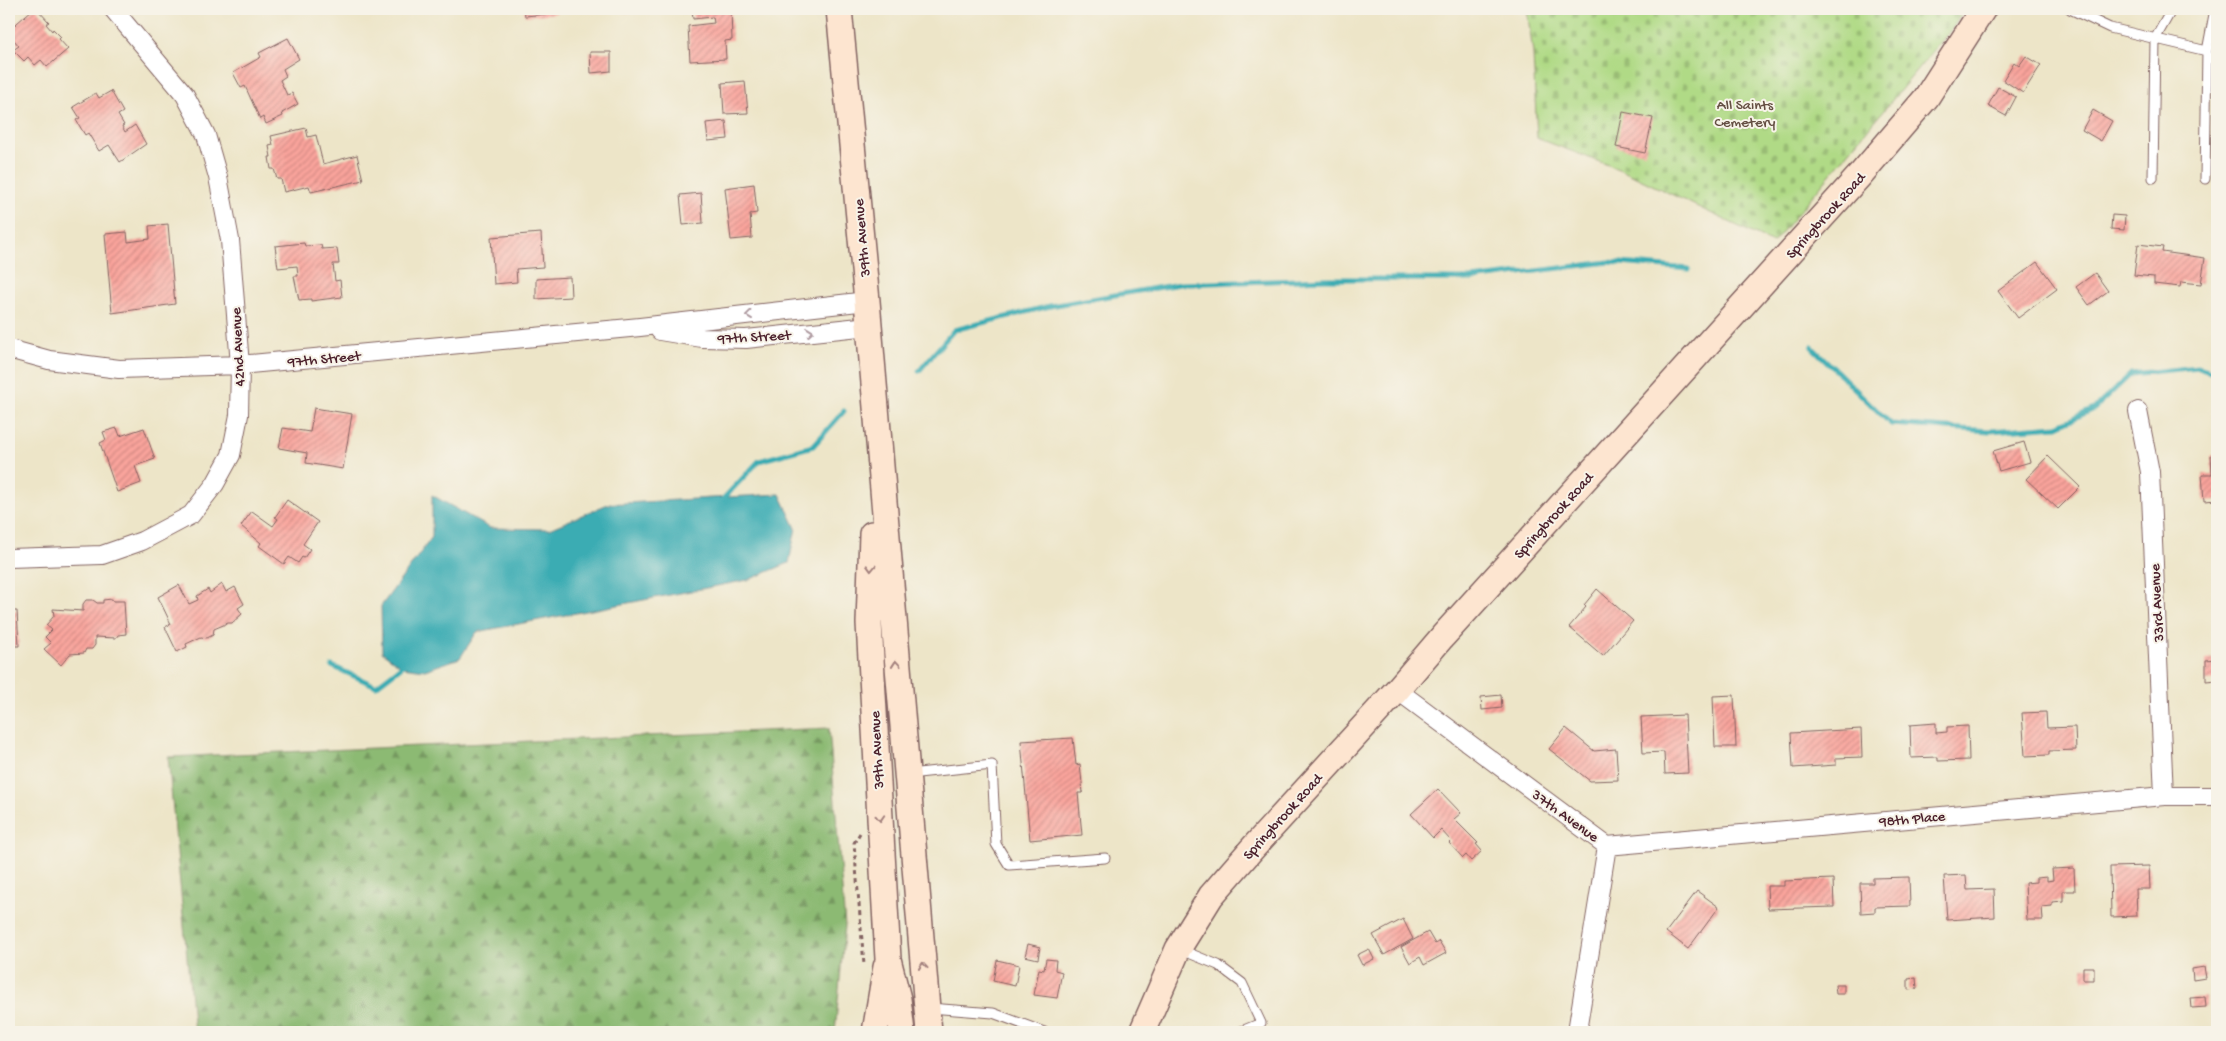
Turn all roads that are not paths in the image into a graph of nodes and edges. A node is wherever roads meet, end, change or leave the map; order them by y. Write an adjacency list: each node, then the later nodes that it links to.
1 (113, 9): 15 (street, 42nd Avenue)
2 (839, 9): 11 (main road, 39th Avenue)
3 (1982, 9): 19 (main road, Springbrook Road)
4 (2070, 9): 7 (lane)
5 (2172, 9): 7 (lane)
6 (2215, 9): 8 (lane)
7 (2155, 38): 8 (lane); 9 (lane)
8 (2207, 51): 10 (lane)
9 (2153, 178)
10 (2205, 179)
11 (867, 301): 12 (main road, 39th Avenue); 13 (street, 97th Street, one-way to 13)
12 (869, 326): 13 (street, 97th Street, one-way to 12); 17 (main road, 39th Avenue)
13 (640, 328): 15 (street, 97th Street)
14 (9, 349): 15 (street, 97th Street)
15 (240, 365): 18 (street, 42nd Avenue)
16 (2138, 411): 21 (street, 33rd Avenue)
17 (880, 468): 20 (main road, 39th Avenue, one-way to 17); 26 (main road, 39th Avenue, one-way to 26)
18 (9, 558)
19 (1397, 690): 23 (street, 37th Avenue); 25 (main road, Springbrook Road)
20 (906, 774): 24 (lane); 27 (main road, 39th Avenue, one-way to 20)
21 (2164, 796): 22 (street, 98th Place); 23 (street, 98th Place)
22 (2217, 796)
23 (1607, 846): 33 (street, 37th Avenue)
24 (1104, 858)
25 (1178, 949): 31 (main road, Springbrook Road); 32 (lane)
26 (888, 959): 28 (main road); 29 (main road, 39th Avenue)
27 (928, 1020): 30 (lane)
28 (875, 1032)
29 (902, 1032)
30 (1044, 1032)
31 (1142, 1032)
32 (1239, 1032)
33 (1581, 1032)

